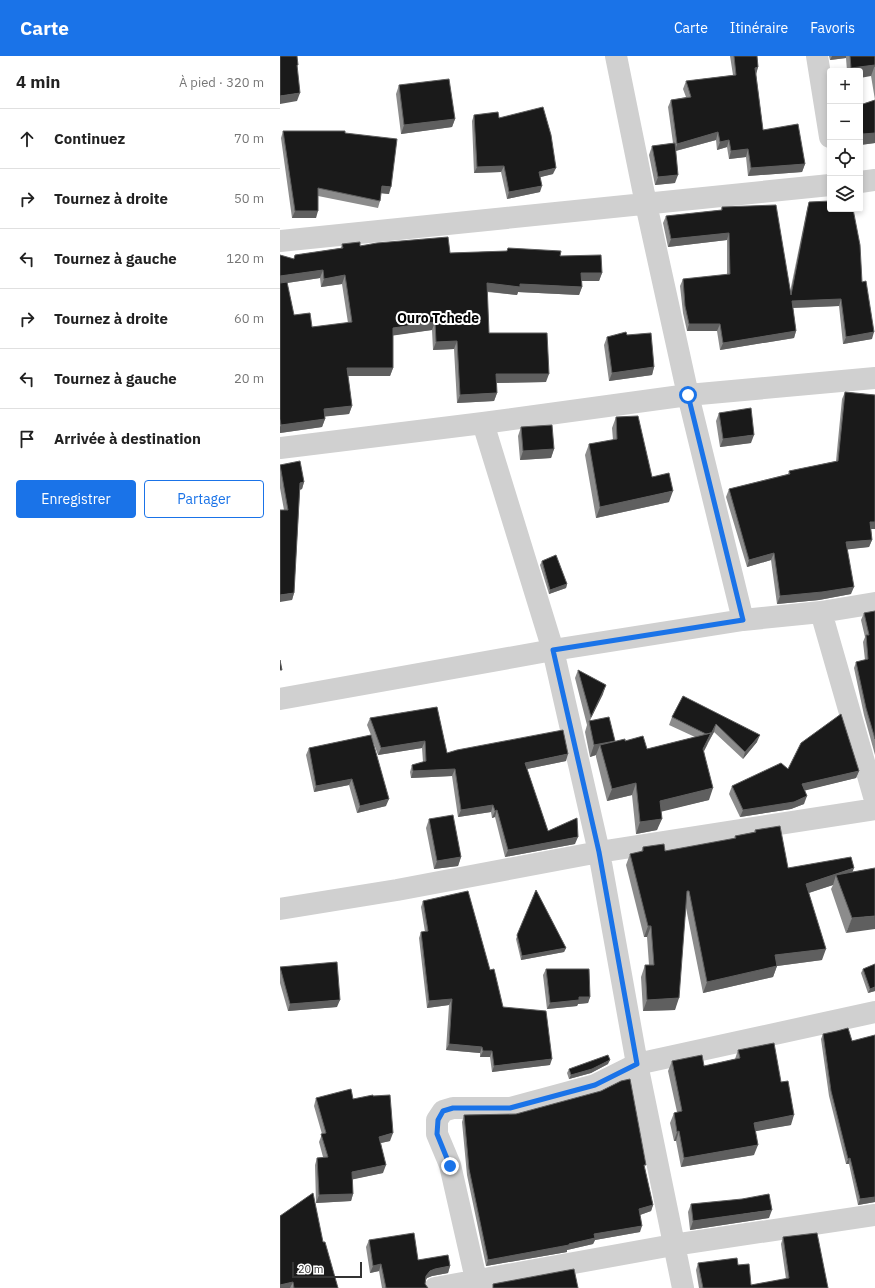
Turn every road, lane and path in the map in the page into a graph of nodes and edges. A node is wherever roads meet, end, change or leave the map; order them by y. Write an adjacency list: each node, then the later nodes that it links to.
1 (616, 56): 7 (street)
2 (817, 56): 3 (street)
3 (827, 118)
4 (875, 180): 5 (street)
5 (863, 182)
6 (827, 185): 7 (street)
7 (646, 204): 8 (street); 10 (street)
8 (280, 241)
9 (875, 378): 10 (street)
10 (688, 395): 11 (street); 15 (street)
11 (483, 423): 12 (street); 16 (street)
12 (280, 448)
13 (875, 603): 14 (street)
14 (821, 612): 15 (street); 18 (street)
15 (743, 620): 16 (street)
16 (553, 650): 17 (street); 20 (street)
17 (280, 698)
18 (875, 800)
19 (875, 809): 20 (street)
20 (599, 852): 21 (street); 23 (street)
21 (280, 909)
22 (875, 1012): 23 (street)
23 (637, 1064): 25 (street); 26 (street)
24 (875, 1215): 25 (street)
25 (673, 1245): 26 (street); 28 (street)
26 (478, 1285): 27 (street)
27 (435, 1288)
28 (683, 1288)

